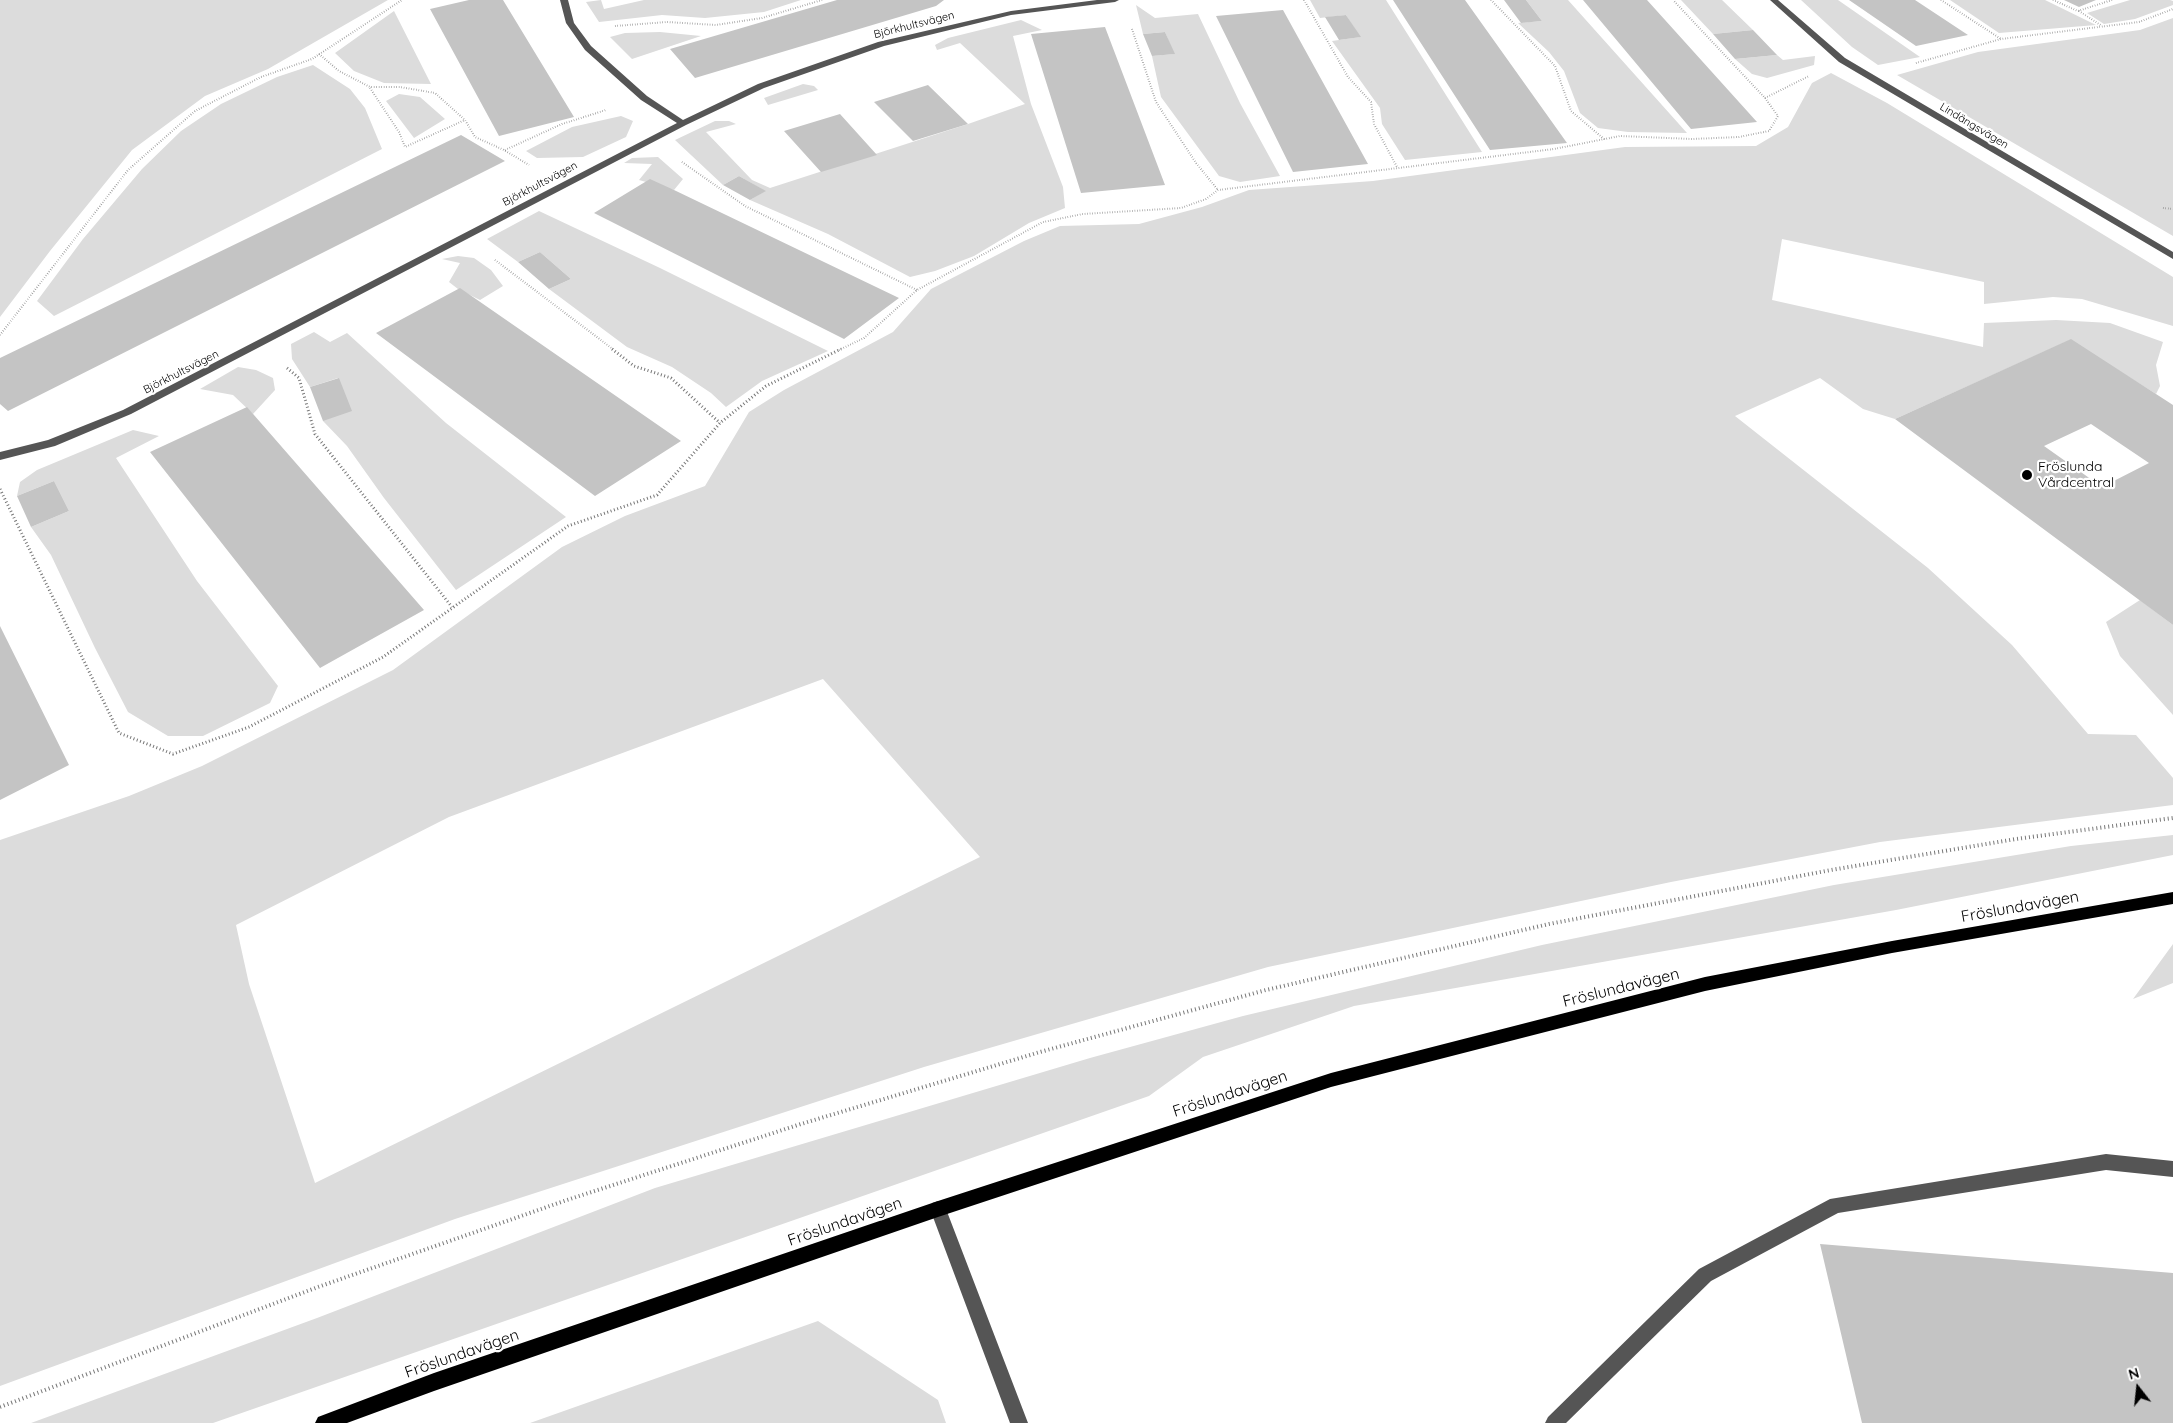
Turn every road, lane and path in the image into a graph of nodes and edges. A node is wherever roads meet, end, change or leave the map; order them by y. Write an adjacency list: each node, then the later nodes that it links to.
1 (402, 0): 18 (path)
2 (564, 0): 16 (street)
3 (822, 0): 16 (path)
4 (1115, 0): 25 (street, Björkhultsvägen)
5 (1304, 0): 29 (path)
6 (1491, 0): 27 (path)
7 (1673, 0): 23 (path)
8 (1774, 0): 19 (street, Lindängsvägen)
9 (1942, 0): 17 (path)
10 (2054, 0): 13 (path)
11 (2112, 0): 13 (path)
12 (2173, 9): 15 (path)
13 (2078, 11): 15 (path)
14 (1131, 26): 31 (path)
15 (2102, 26): 17 (path)
16 (578, 33): 22 (street)
17 (2001, 39): 20 (path)
18 (319, 54): 21 (path); 35 (path)
19 (1842, 60): 20 (street, Lindängsvägen); 23 (path)
20 (1868, 76): 33 (street, Lindängsvägen)
21 (370, 87): 24 (path); 24 (path)
22 (644, 98): 25 (street); 28 (path)
23 (1765, 98): 27 (path)
24 (465, 120): 28 (path)
25 (683, 123): 26 (street, Björkhultsvägen)
26 (652, 139): 30 (street, Björkhultsvägen); 34 (path)
27 (1604, 140): 29 (path)
28 (504, 150): 30 (path)
29 (1397, 167): 31 (path)
30 (561, 186): 32 (street, Björkhultsvägen)
31 (1218, 190): 34 (path)
32 (465, 237): 36 (street, Björkhultsvägen); 37 (path)
33 (2173, 256)
34 (917, 290): 37 (path)
35 (0, 335)
36 (257, 345): 38 (street, Björkhultsvägen); 40 (path)
37 (720, 423): 40 (path)
38 (0, 456)
39 (0, 489): 40 (path)
40 (452, 607)
41 (2173, 818): 45 (path)
42 (2173, 898): 44 (main road, Fröslundavägen)
43 (2173, 1169): 48 (street)
44 (938, 1209): 46 (main road, Fröslundavägen); 47 (street)
45 (0, 1407)
46 (324, 1423)
47 (1019, 1423)
48 (1554, 1423)

